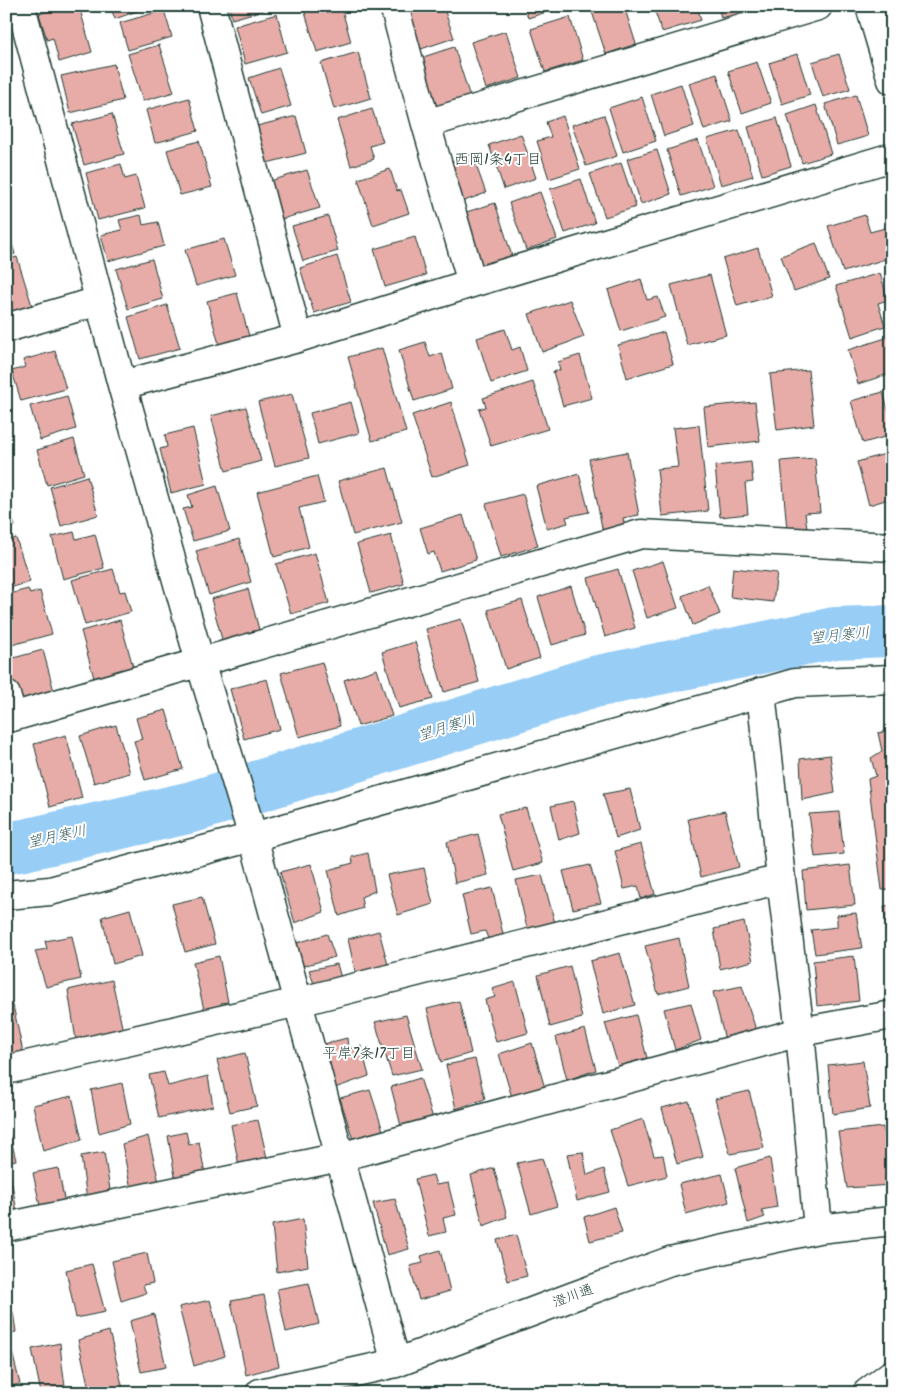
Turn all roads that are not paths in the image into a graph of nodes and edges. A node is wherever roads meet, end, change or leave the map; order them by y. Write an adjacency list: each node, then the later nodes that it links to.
1 (21, 6): 10 (street)
2 (211, 6): 12 (street)
3 (394, 6): 7 (street)
4 (818, 6): 7 (street)
5 (870, 6): 6 (street)
6 (892, 80)
7 (426, 124): 9 (street)
8 (892, 157): 9 (street)
9 (472, 283): 12 (street)
10 (98, 301): 11 (street); 13 (street)
11 (6, 328)
12 (298, 338): 13 (street)
13 (122, 385): 15 (street)
14 (892, 547): 15 (street)
15 (200, 662): 18 (street); 19 (street)
16 (892, 679): 17 (street)
17 (761, 692): 19 (street); 20 (street)
18 (8, 710)
19 (251, 831): 21 (street); 22 (street)
20 (781, 879): 22 (street); 24 (street)
21 (6, 895)
22 (298, 1002): 25 (street); 26 (street)
23 (892, 1015): 24 (street)
24 (800, 1032): 26 (street); 29 (street)
25 (6, 1070)
26 (340, 1157): 28 (street); 30 (street)
27 (892, 1222): 29 (street, 澄川通)
28 (6, 1227)
29 (818, 1230): 30 (street, 澄川通)
30 (396, 1363): 32 (street, 澄川通)
31 (892, 1374): 33 (street)
32 (260, 1393)
33 (866, 1393)

